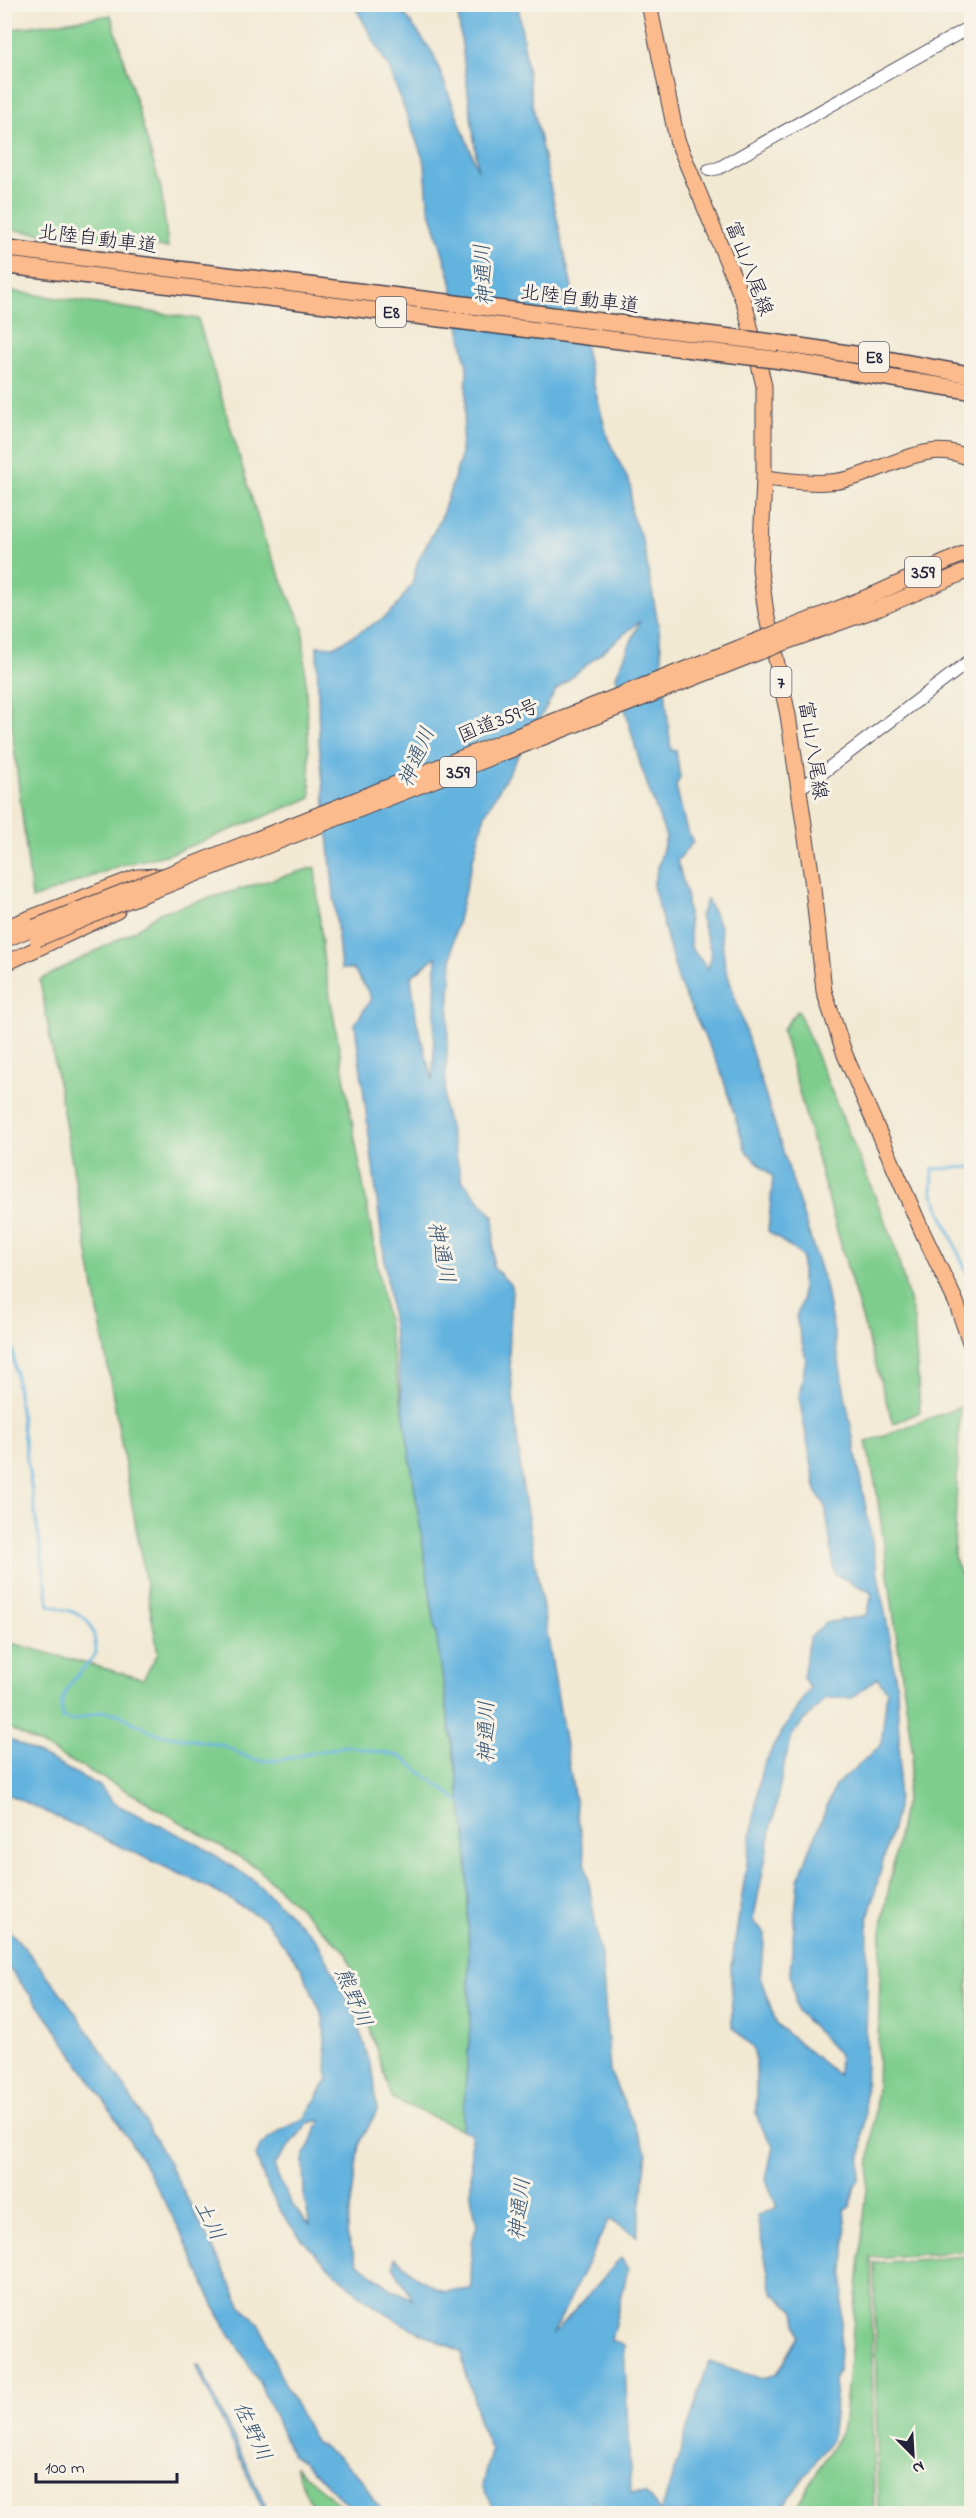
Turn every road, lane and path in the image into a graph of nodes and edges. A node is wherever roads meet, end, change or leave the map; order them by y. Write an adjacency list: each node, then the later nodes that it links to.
1 (649, 4): 10 (main road, 富山八尾線 / 7)
2 (972, 26): 3 (street)
3 (709, 170)
4 (4, 248): 6 (highway, 北陸自動車道 / E8, bridge)
5 (4, 265): 6 (highway, 北陸自動車道 / E8, bridge)
6 (777, 351): 7 (highway, 北陸自動車道 / E8); 8 (highway, 北陸自動車道 / E8)
7 (972, 375)
8 (972, 391)
9 (972, 460): 10 (main road)
10 (764, 478): 15 (main road, 富山八尾線 / 7)
11 (972, 550): 13 (main road, 国道359号 / 359)
12 (972, 569): 13 (main road, 国道359号 / 359)
13 (878, 601): 16 (main road, 国道359号 / 359, bridge); 17 (main road, 国道359号 / 359, bridge)
14 (972, 659): 15 (street)
15 (799, 788): 22 (main road, 富山八尾線 / 7)
16 (161, 876): 18 (main road); 19 (main road, 国道359号 / 359, bridge)
17 (148, 894): 20 (main road, 国道359号 / 359, bridge); 21 (main road, bridge)
18 (4, 928)
19 (4, 940)
20 (4, 953)
21 (4, 964)
22 (972, 1348)

